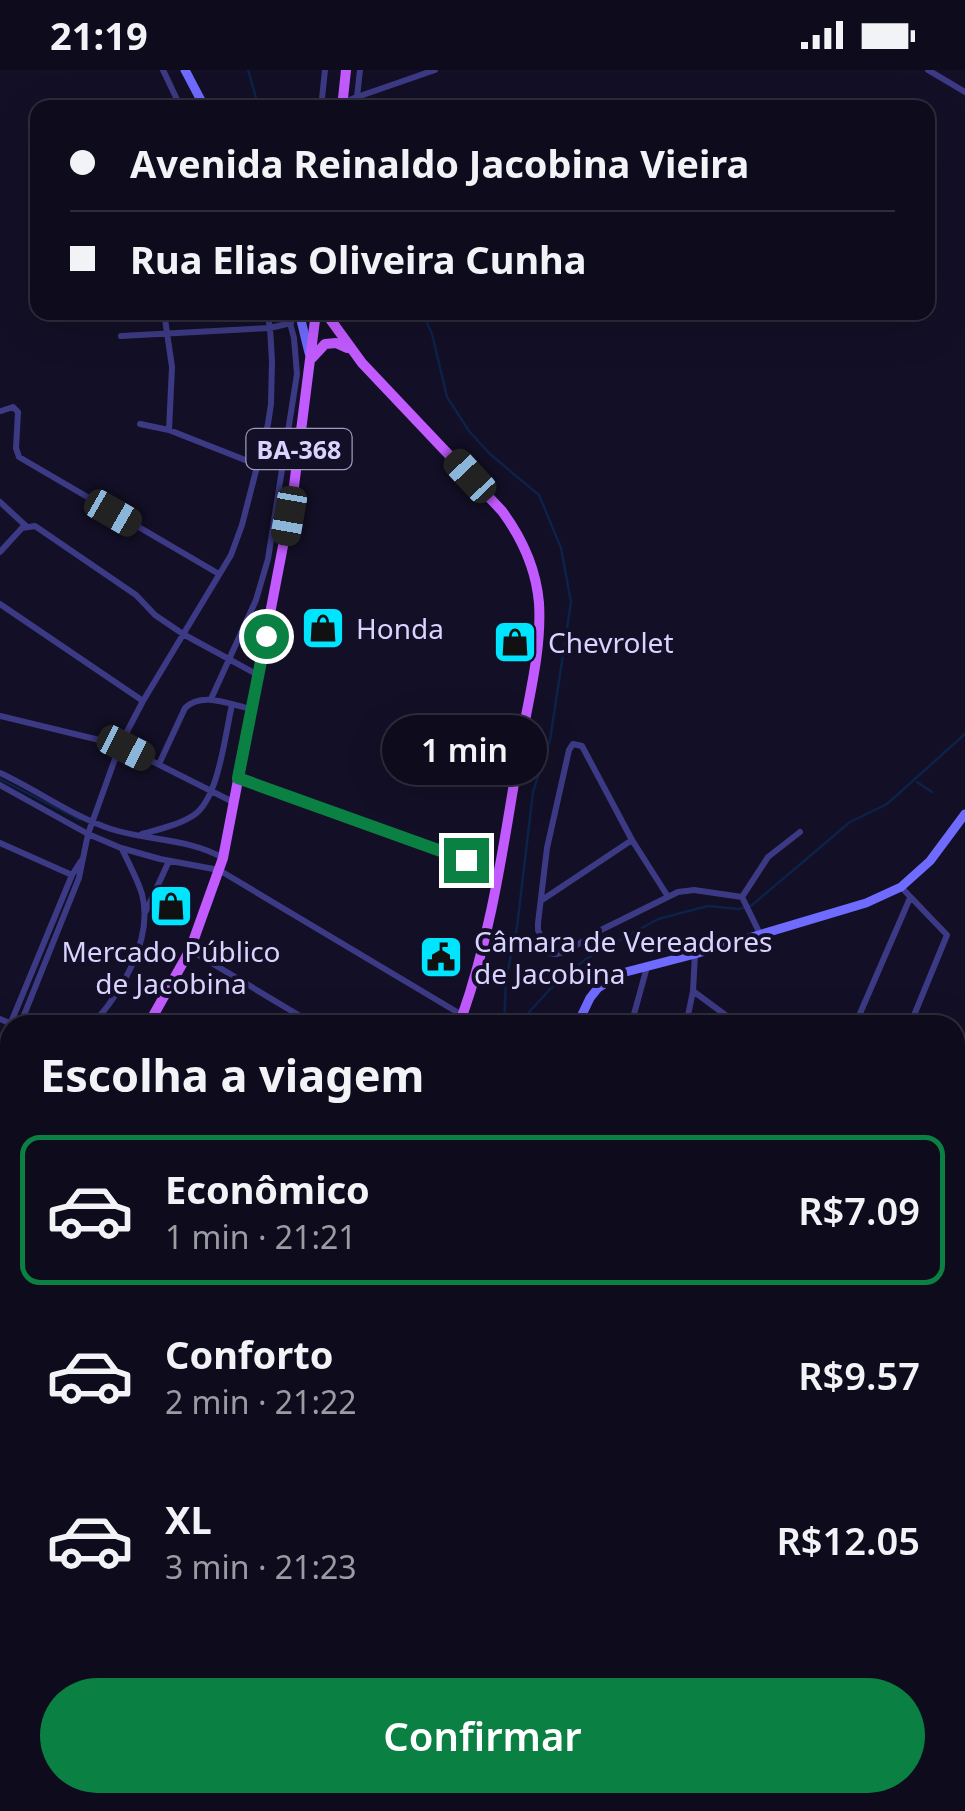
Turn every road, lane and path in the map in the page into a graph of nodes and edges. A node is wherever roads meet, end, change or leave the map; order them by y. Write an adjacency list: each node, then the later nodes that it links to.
1 (163, 70): 12 (street)
2 (186, 70): 13 (main road)
3 (325, 70): 14 (street)
4 (346, 70): 15 (main road)
5 (360, 70): 11 (street)
6 (398, 70): 9 (street)
7 (436, 70): 9 (street)
8 (928, 70): 10 (street)
9 (396, 84): 11 (street)
10 (965, 92)
11 (357, 96): 16 (street)
12 (177, 100)
13 (201, 100)
14 (323, 100)
15 (343, 100)
16 (350, 100)
17 (166, 320): 25 (street)
18 (268, 320): 24 (street)
19 (290, 320): 23 (street)
20 (301, 320): 28 (main road)
21 (315, 320): 28 (main road)
22 (330, 320): 27 (main road)
23 (291, 323): 24 (street); 29 (street)
24 (270, 328): 25 (street); 33 (street)
25 (169, 335): 26 (street); 32 (street)
26 (121, 336)
27 (352, 351): 28 (main road); 68 (main road)
28 (310, 359): 29 (main road, BA-368)
29 (303, 374): 34 (street); 35 (main road, BA-368)
30 (1, 411): 39 (street)
31 (140, 424): 32 (street)
32 (169, 430): 33 (street)
33 (258, 466): 39 (street)
34 (281, 487): 35 (street); 40 (street)
35 (294, 489): 41 (main road, BA-368)
36 (0, 502): 37 (street)
37 (30, 526): 38 (street); 43 (street)
38 (0, 552)
39 (219, 574): 43 (street)
40 (262, 582): 41 (street); 44 (street)
41 (276, 586): 45 (main road, BA-368)
42 (0, 604): 47 (street)
43 (183, 634): 44 (street); 47 (street)
44 (229, 661): 45 (street); 46 (street)
45 (259, 676): 49 (main road, BA-368)
46 (211, 699): 48 (street); 52 (street)
47 (143, 701): 51 (street)
48 (232, 705): 49 (street); 56 (street)
49 (252, 709): 54 (main road, BA-368)
50 (0, 716): 51 (street)
51 (120, 744): 52 (street); 59 (street)
52 (159, 764): 56 (street)
53 (0, 773): 59 (street)
54 (238, 778): 57 (main road, BA-368); 68 (street)
55 (0, 785): 61 (street)
56 (212, 790): 57 (street); 62 (street)
57 (234, 802): 67 (main road, BA-368)
58 (965, 814): 70 (main road)
59 (93, 822): 61 (street); 62 (street)
60 (800, 832): 74 (street)
61 (88, 834): 65 (street); 69 (street)
62 (136, 835): 67 (street)
63 (632, 840): 71 (street); 73 (street); 73 (street)
64 (1, 846): 69 (street)
65 (122, 848): 66 (street); 75 (street)
66 (169, 860): 67 (street); 75 (street)
67 (221, 864): 78 (main road, BA-368); 88 (street)
68 (499, 872): 89 (main road)
69 (75, 877): 76 (street)
70 (901, 887): 72 (street); 77 (main road)
71 (667, 896): 73 (street); 74 (street)
72 (910, 898): 94 (street); 95 (street)
73 (542, 900)
74 (745, 903): 77 (street)
75 (144, 917): 85 (street)
76 (57, 923): 83 (street); 84 (street)
77 (760, 934): 79 (main road)
78 (190, 950): 86 (main road, BA-368); 87 (street)
79 (695, 954): 80 (main road); 81 (street)
80 (648, 966): 90 (main road); 91 (street)
81 (694, 991): 82 (street); 92 (street)
82 (722, 1013): 93 (street)
83 (19, 1015)
84 (25, 1015)
85 (101, 1015)
86 (154, 1015)
87 (298, 1015)
88 (453, 1015)
89 (463, 1015)
90 (582, 1015)
91 (634, 1015)
92 (688, 1015)
93 (725, 1015)
94 (859, 1015)
95 (915, 1015)

